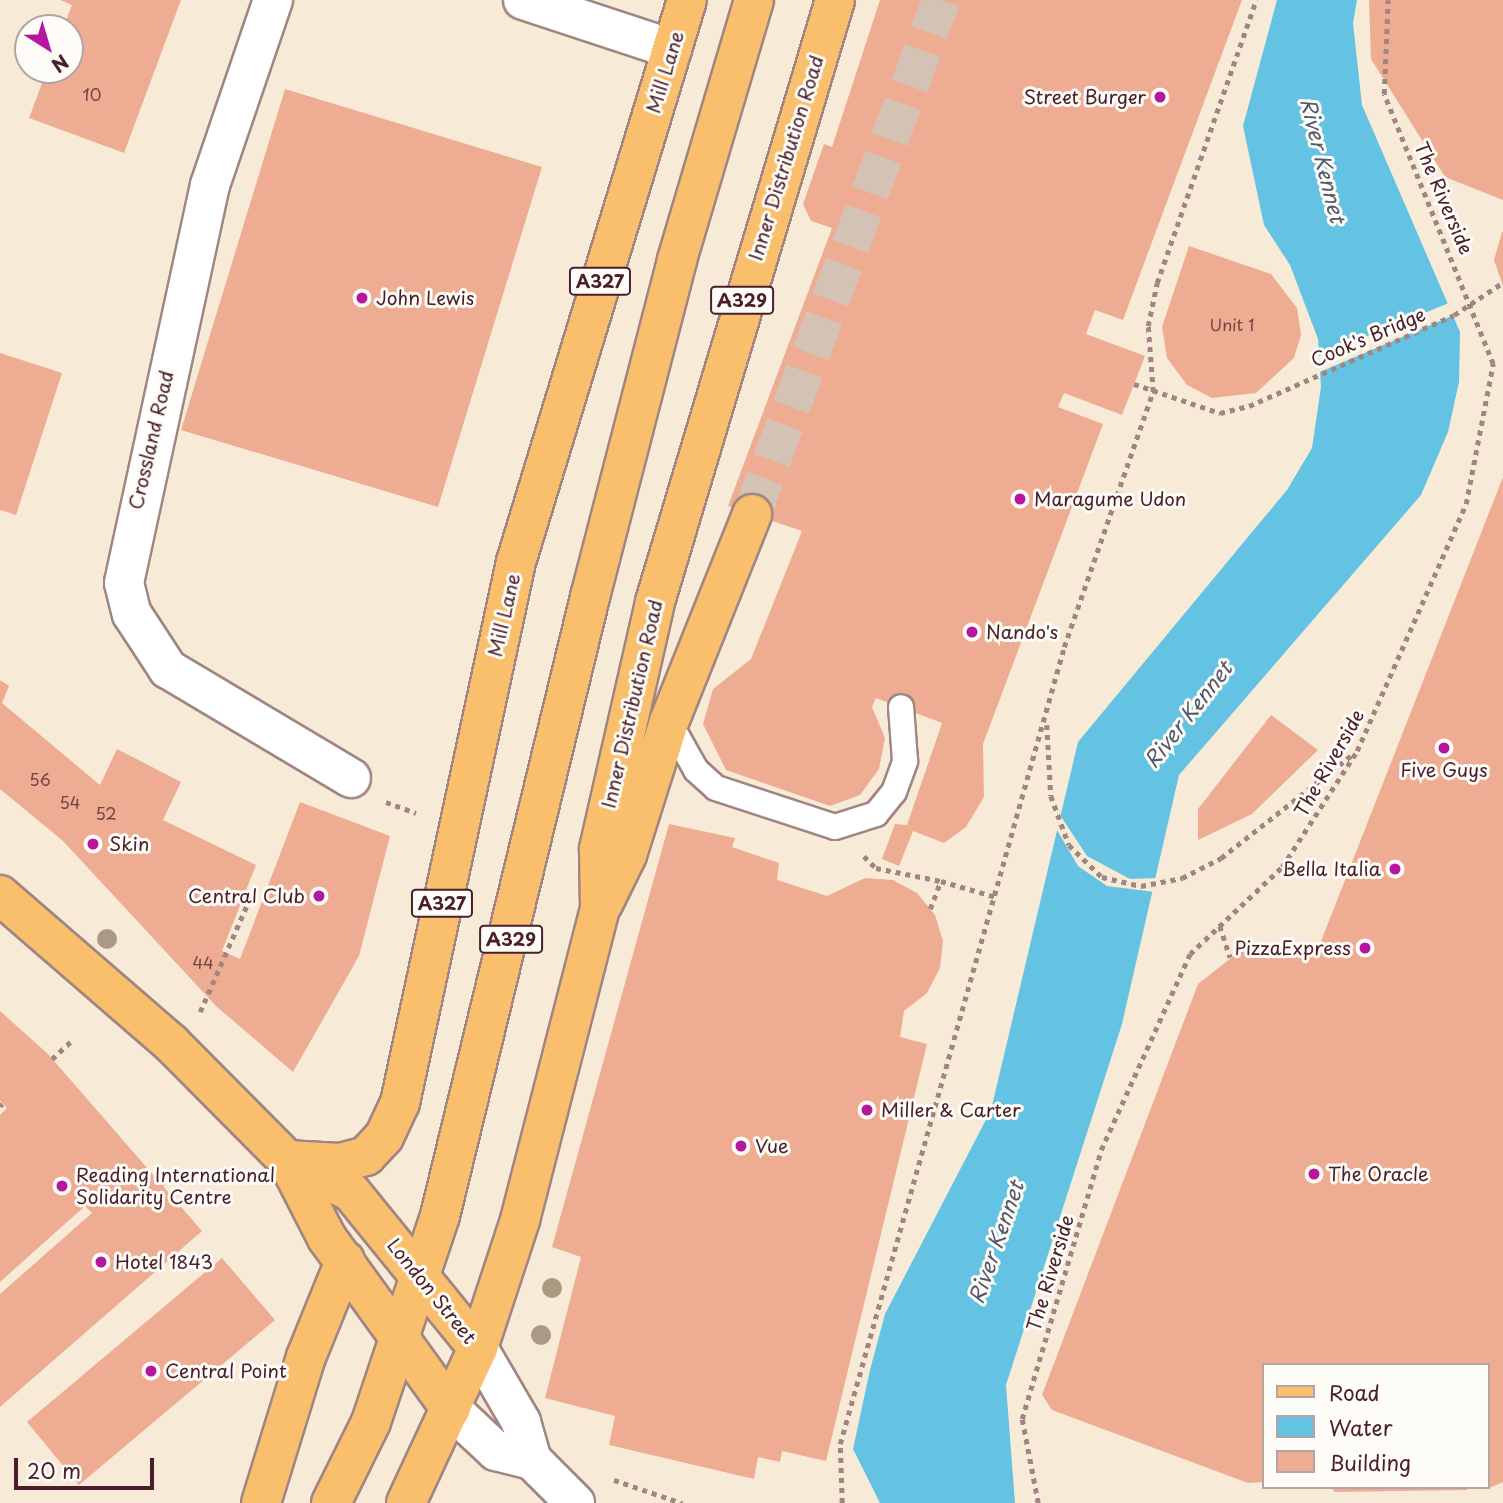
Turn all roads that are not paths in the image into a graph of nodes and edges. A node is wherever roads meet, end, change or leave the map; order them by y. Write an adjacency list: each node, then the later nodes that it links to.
1 (273, 0): 10 (street, Crossland Road)
2 (523, 0): 6 (street)
3 (687, 0): 6 (main road, Mill Lane / A327)
4 (754, 0): 15 (main road, A329)
5 (835, 0): 12 (main road, Inner Distribution Road / A329)
6 (672, 49): 13 (main road, Mill Lane / A327)
7 (752, 514): 9 (main road, A329)
8 (901, 707): 9 (lane)
9 (668, 722): 12 (main road, A329)
10 (351, 778)
11 (0, 895): 13 (main road, London Street)
12 (600, 908): 17 (main road, Inner Distribution Road / A329)
13 (287, 1160): 14 (main road, London Street); 15 (main road, London Street)
14 (345, 1261): 16 (main road, London Street); 20 (main road)
15 (421, 1277): 16 (main road, A329); 17 (main road, London Street)
16 (400, 1336): 18 (main road, London Street); 21 (main road, A329)
17 (478, 1348): 18 (main road, Inner Distribution Road / A329); 19 (street, London Street)
18 (451, 1409): 19 (street, London Street); 22 (main road, A329)
19 (532, 1460): 23 (street, London Street)
20 (261, 1503)
21 (331, 1503)
22 (405, 1503)
23 (575, 1503)

